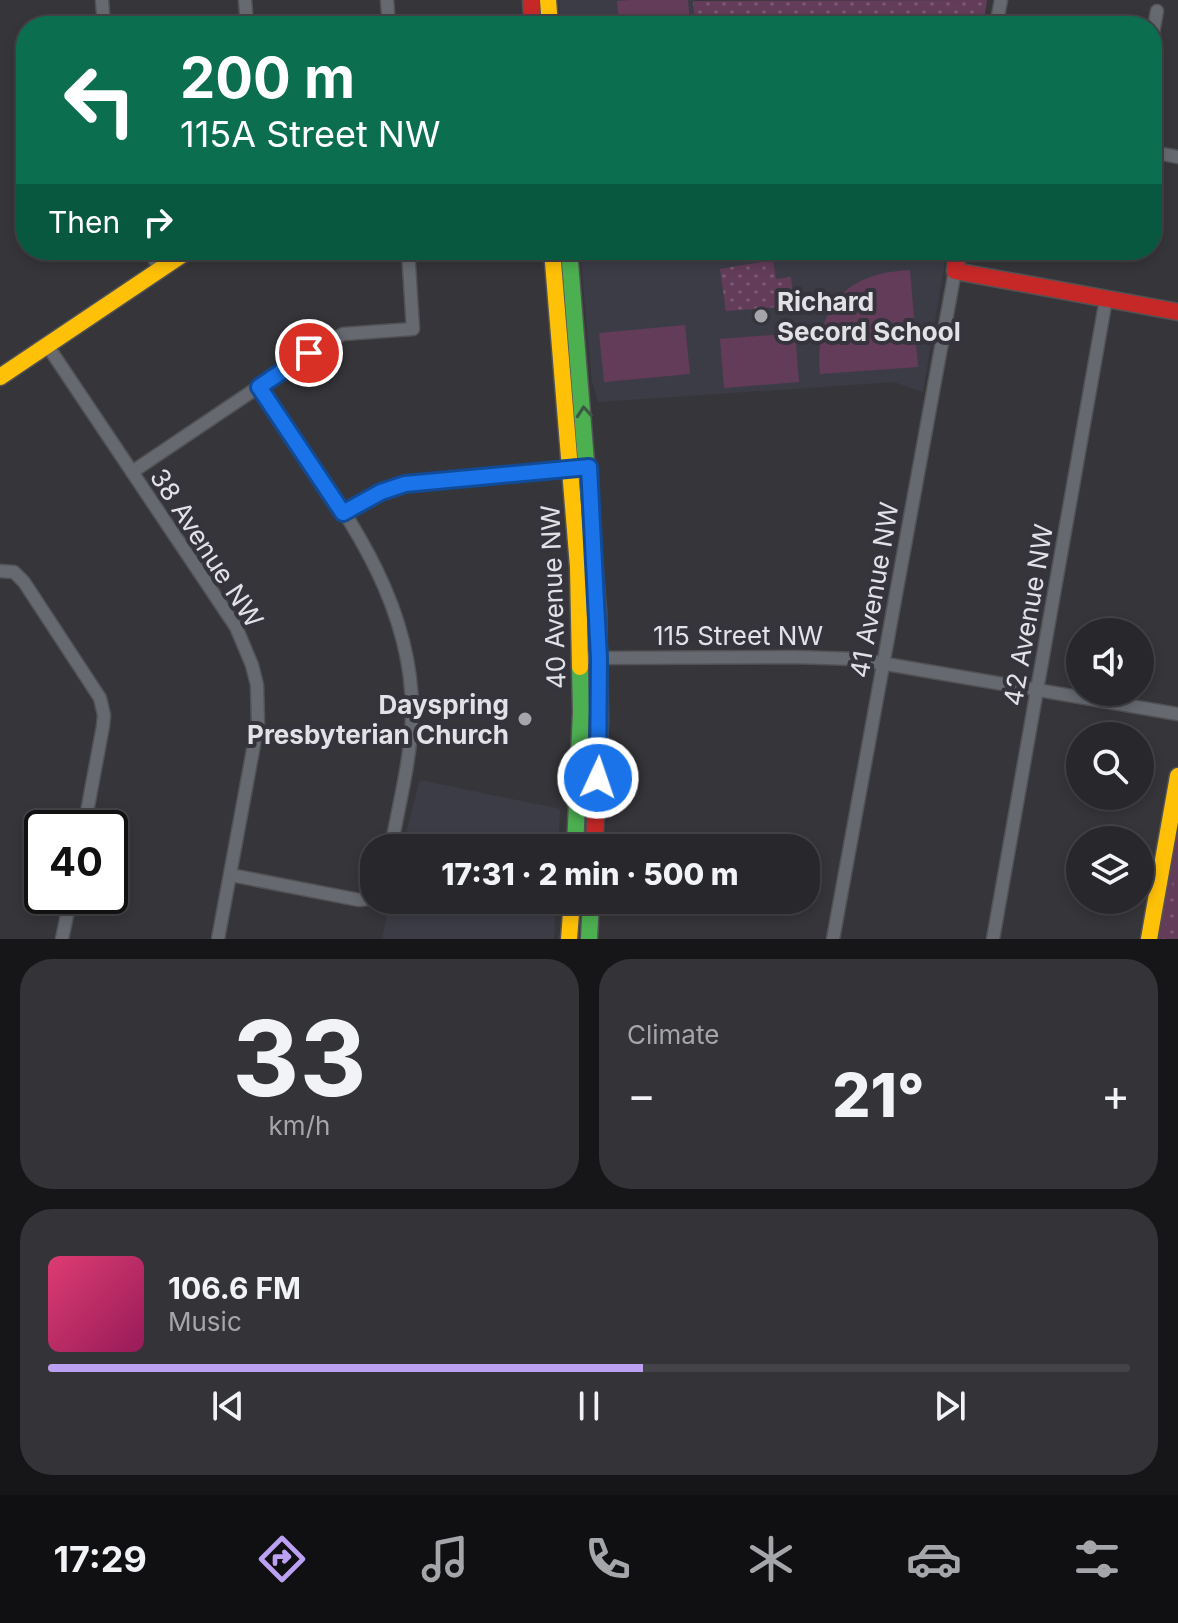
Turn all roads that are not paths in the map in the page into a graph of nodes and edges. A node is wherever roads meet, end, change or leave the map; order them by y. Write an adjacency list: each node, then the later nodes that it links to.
1 (1157, 11): 2 (street)
2 (1156, 16)
3 (155, 260): 9 (street)
4 (174, 260): 9 (street)
5 (409, 260): 15 (street)
6 (553, 260): 17 (street, 40 Avenue NW)
7 (570, 260): 16 (street, 40 Avenue NW, one-way to 7)
8 (957, 260): 10 (street, 41 Avenue NW)
9 (161, 269): 13 (street)
10 (955, 271): 11 (street); 23 (street, 41 Avenue NW)
11 (1106, 299): 12 (street); 24 (street, 42 Avenue NW)
12 (1178, 312)
13 (47, 345): 14 (street); 18 (street, 38 Avenue NW)
14 (0, 377)
15 (259, 387): 18 (street); 19 (street)
16 (589, 467): 17 (street); 22 (street, 40 Avenue NW)
17 (571, 469): 19 (street); 21 (street, 40 Avenue NW)
18 (132, 472): 31 (street, 38 Avenue NW)
19 (343, 513): 28 (street)
20 (2, 570): 27 (street)
21 (581, 658): 22 (street, 115 Street NW); 29 (street, 40 Avenue NW)
22 (599, 658): 23 (street, 115 Street NW); 30 (street, 40 Avenue NW)
23 (885, 662): 24 (street, 115 Street NW); 40 (street, 41 Avenue NW)
24 (1037, 688): 25 (street, 115 Street NW); 41 (street, 42 Avenue NW)
25 (1178, 714)
26 (1178, 776): 42 (street)
27 (87, 810)
28 (393, 834)
29 (575, 834)
30 (595, 834)
31 (231, 875): 32 (street); 37 (street, 38 Avenue NW)
32 (360, 900)
33 (67, 914): 36 (street)
34 (571, 914): 38 (street)
35 (590, 914): 39 (street)
36 (62, 939)
37 (218, 939)
38 (569, 939)
39 (589, 939)
40 (833, 939)
41 (993, 939)
42 (1149, 939)

